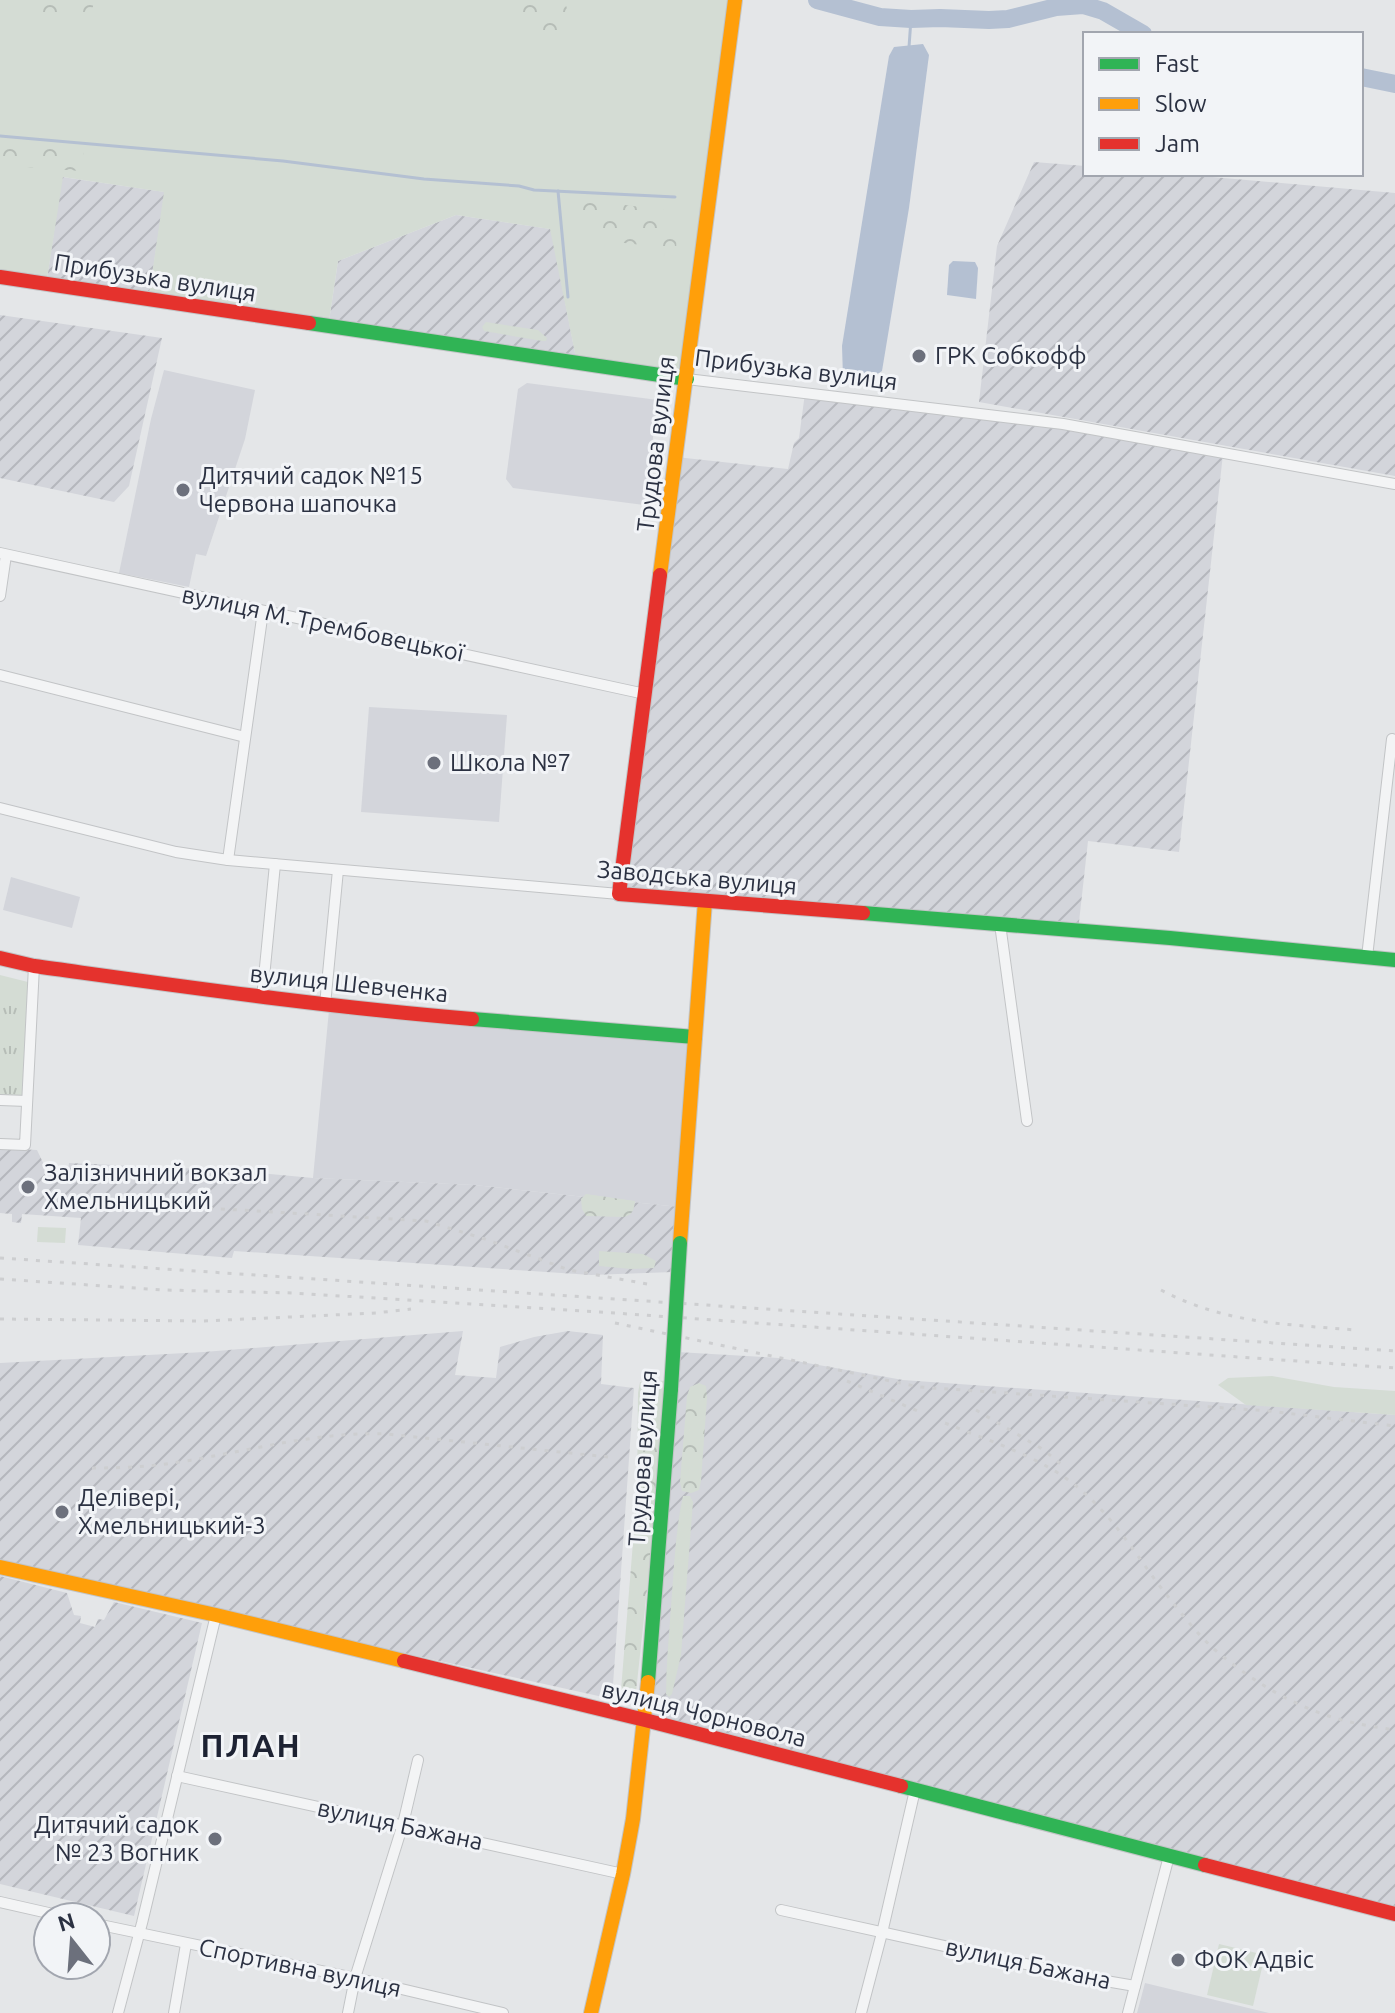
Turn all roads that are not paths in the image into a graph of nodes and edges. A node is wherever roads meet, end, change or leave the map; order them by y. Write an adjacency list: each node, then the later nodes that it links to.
1 (735, 0): 3 (street, Трудова вулиця)
2 (0, 277): 3 (street, Прибузька вулиця)
3 (687, 379): 4 (street, Прибузька вулиця); 9 (street, Трудова вулиця)
4 (1395, 484)
5 (3, 554): 6 (street); 7 (street, вулиця М. Трембовецької)
6 (0, 596)
7 (263, 611): 9 (street, вулиця М. Трембовецької); 10 (street)
8 (0, 675): 10 (street)
9 (645, 694): 16 (street, Трудова вулиця)
10 (245, 737): 13 (street)
11 (1394, 740): 19 (street)
12 (0, 808): 13 (street, Заводська вулиця)
13 (228, 860): 14 (street, Заводська вулиця)
14 (275, 864): 15 (street, Заводська вулиця); 23 (street)
15 (338, 870): 16 (street, Заводська вулиця); 24 (street)
16 (619, 894): 17 (street, Заводська вулиця)
17 (705, 901): 18 (street, Заводська вулиця); 25 (street, Трудова вулиця)
18 (1000, 924): 19 (street, Заводська вулиця); 28 (street)
19 (1367, 957): 21 (street, Заводська вулиця)
20 (0, 958): 22 (street, вулиця Шевченка)
21 (1395, 960)
22 (34, 966): 23 (street, вулиця Шевченка); 27 (street)
23 (262, 998): 24 (street, вулиця Шевченка)
24 (325, 1005): 25 (street, вулиця Шевченка)
25 (695, 1037): 32 (street, Трудова вулиця, bridge)
26 (0, 1100): 27 (street)
27 (27, 1101): 29 (street)
28 (1027, 1121)
29 (0, 1144)
30 (0, 1567): 31 (street, вулиця Чорновола)
31 (216, 1615): 32 (street, вулиця Чорновола); 34 (street)
32 (645, 1720): 35 (street, вулиця Чорновола); 38 (street, Трудова вулиця)
33 (418, 1760): 36 (street)
34 (177, 1776): 36 (street, вулиця Бажана); 45 (street)
35 (915, 1790): 37 (street, вулиця Чорновола); 44 (street)
36 (403, 1824): 38 (street, вулиця Бажана); 47 (street)
37 (1169, 1856): 42 (street, вулиця Чорновола); 48 (street)
38 (623, 1874): 53 (street, Трудова вулиця)
39 (0, 1902): 40 (street)
40 (32, 1909)
41 (781, 1910): 44 (street, вулиця Бажана)
42 (1395, 1914)
43 (112, 1928): 45 (street, Спортивна вулиця)
44 (882, 1933): 48 (street, вулиця Бажана); 54 (street)
45 (139, 1934): 46 (street, Спортивна вулиця); 50 (street)
46 (186, 1944): 47 (street, Спортивна вулиця); 51 (street)
47 (355, 1978): 49 (street, Спортивна вулиця); 52 (street)
48 (1135, 1986): 55 (street)
49 (498, 2012)
50 (118, 2013)
51 (174, 2013)
52 (348, 2013)
53 (591, 2013)
54 (861, 2013)
55 (1128, 2013)

